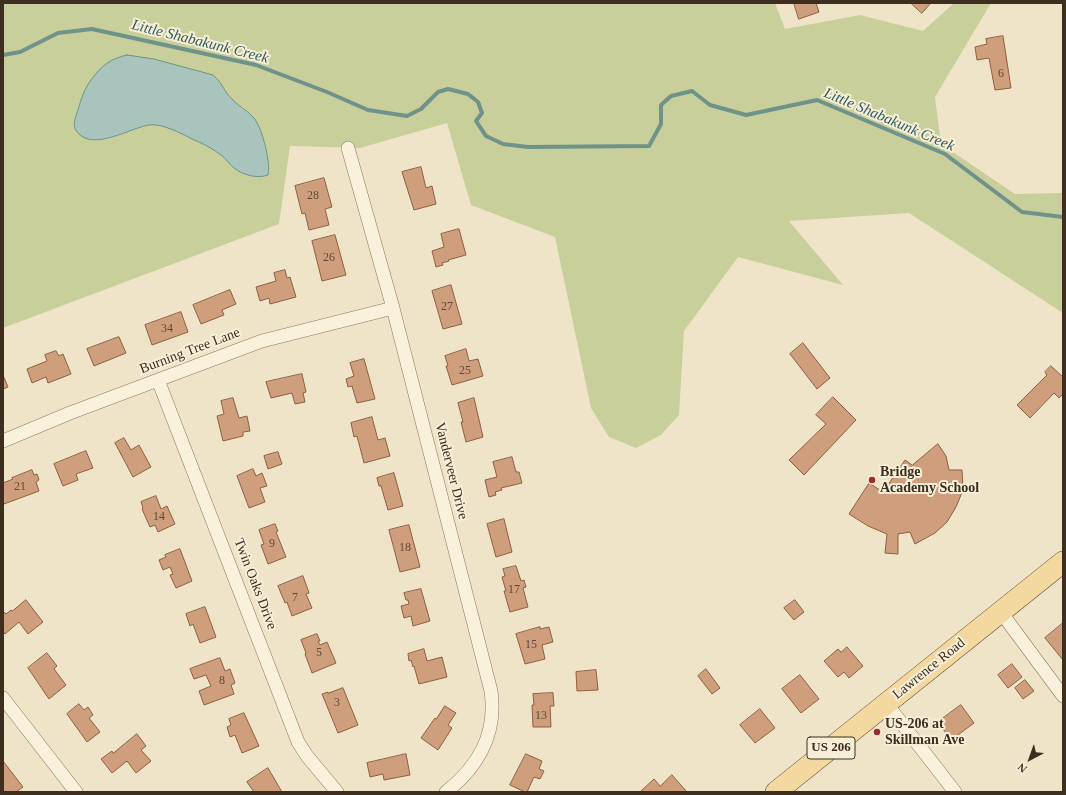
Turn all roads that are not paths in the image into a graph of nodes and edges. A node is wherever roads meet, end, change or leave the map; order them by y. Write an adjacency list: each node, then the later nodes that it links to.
1 (348, 148): 2 (street, Vanderveer Drive)
2 (393, 308): 3 (street, Burning Tree Lane); 12 (street, Vanderveer Drive)
3 (158, 380): 4 (street, Burning Tree Lane); 11 (street, Twin Oaks Drive)
4 (3, 441)
5 (1063, 562): 6 (main road, Lawrence Road / US 206)
6 (1001, 611): 7 (street); 9 (main road, Lawrence Road / US 206)
7 (1063, 696)
8 (3, 698): 10 (street)
9 (886, 703): 13 (main road, Lawrence Road / US 206); 14 (street)
10 (76, 792)
11 (337, 792)
12 (446, 792)
13 (776, 792)
14 (955, 792)

